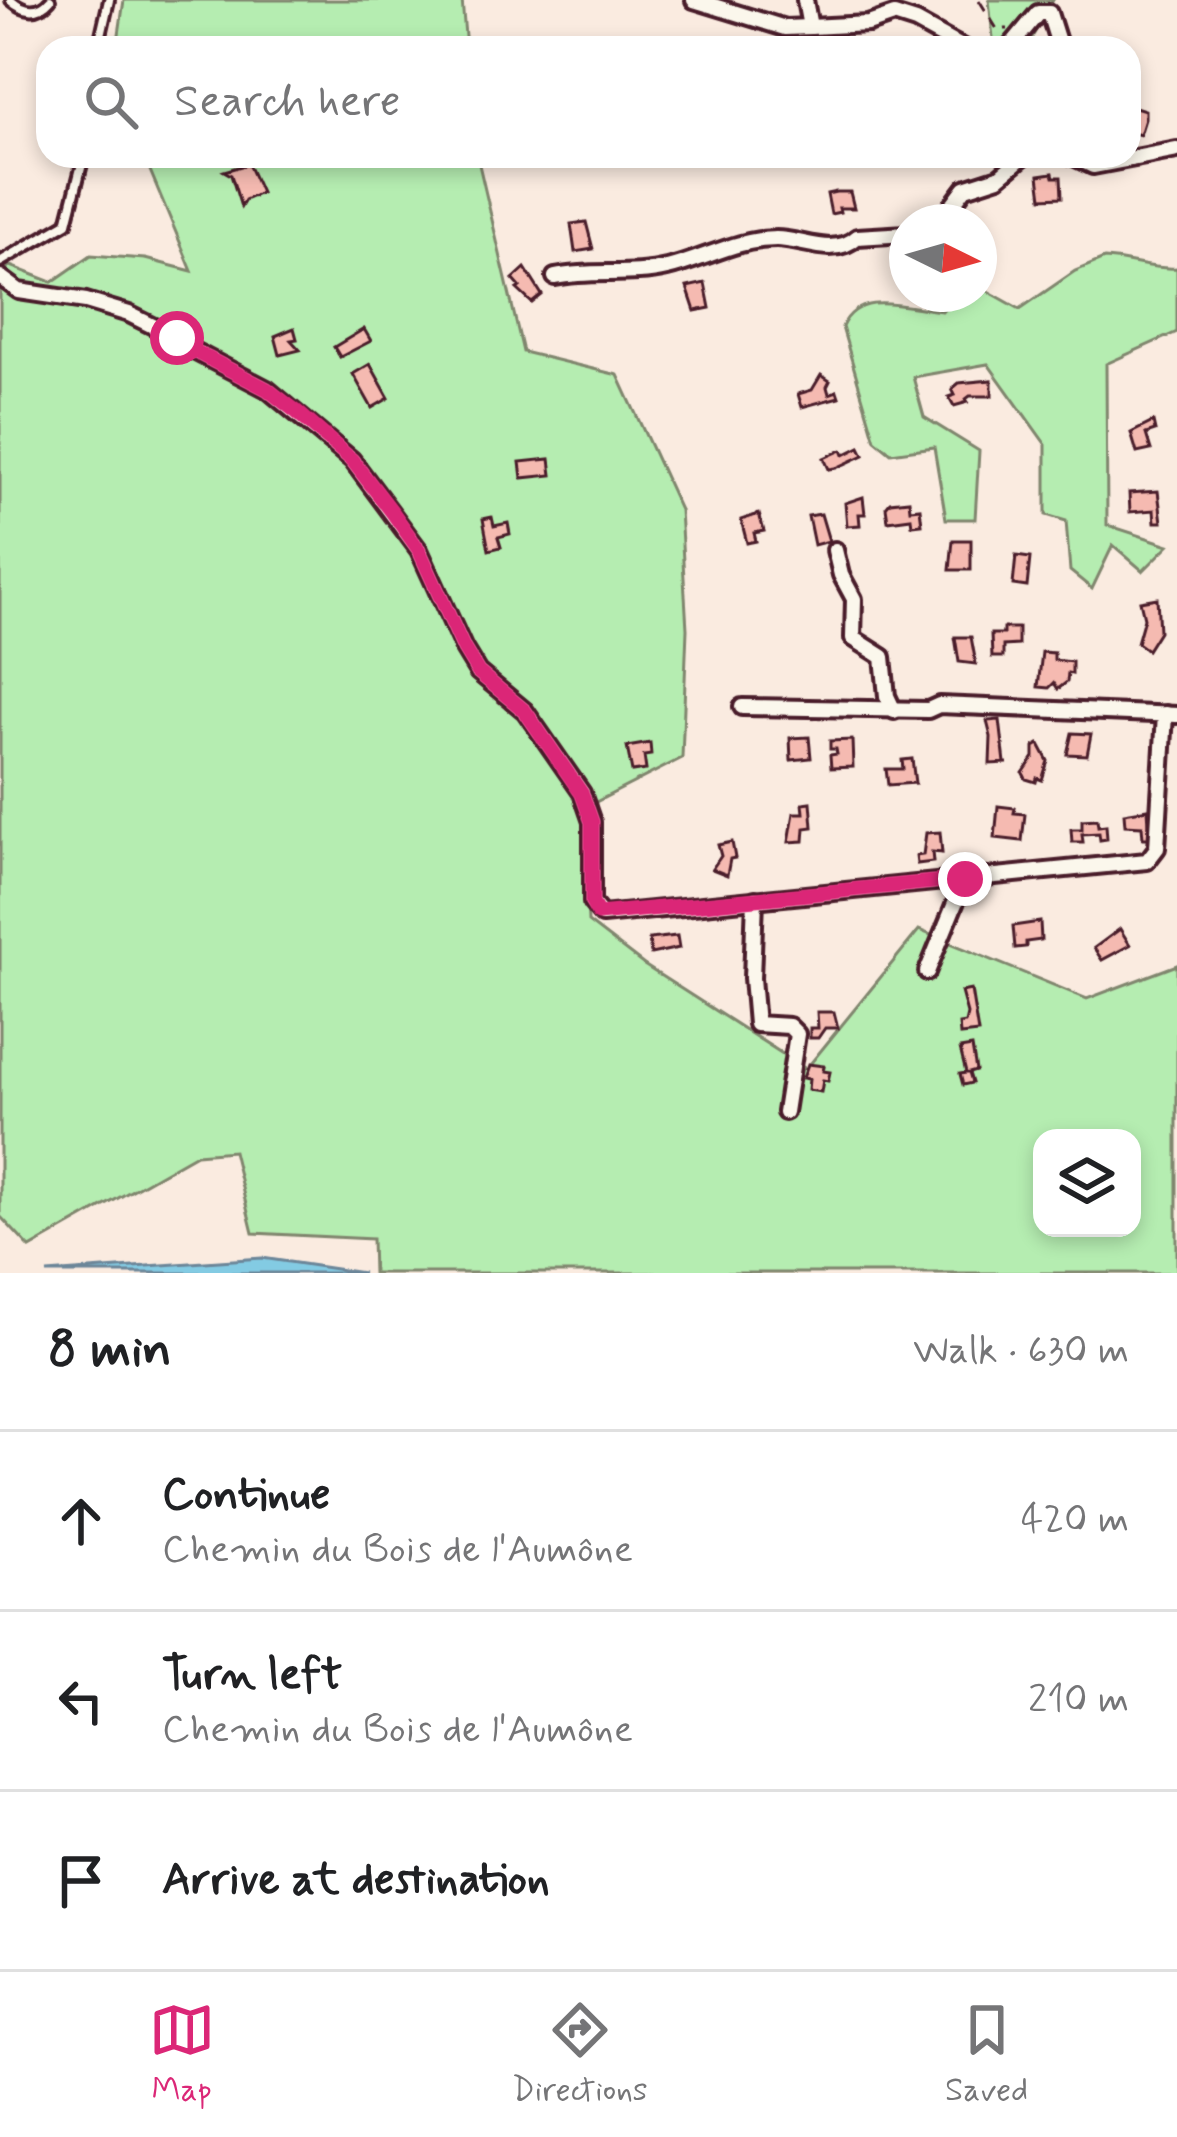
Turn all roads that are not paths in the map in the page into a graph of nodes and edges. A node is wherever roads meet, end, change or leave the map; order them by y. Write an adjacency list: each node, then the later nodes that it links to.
1 (11, 0): 2 (lane)
2 (50, 0)
3 (109, 0): 7 (lane)
4 (694, 0): 6 (street)
5 (805, 0): 6 (street)
6 (810, 26): 8 (street)
7 (101, 36)
8 (941, 36)
9 (1021, 36): 10 (street)
10 (1056, 36)
11 (1177, 150): 12 (street)
12 (1141, 157)
13 (81, 168): 19 (lane)
14 (1002, 168): 16 (street)
15 (1010, 168): 16 (street)
16 (999, 177): 17 (street)
17 (953, 204)
18 (889, 235): 21 (street)
19 (0, 262)
20 (0, 277): 27 (street)
21 (555, 277)
22 (835, 550): 24 (street)
23 (742, 707): 24 (street)
24 (894, 710): 25 (street)
25 (1171, 715): 26 (street)
26 (965, 879): 27 (street); 28 (street)
27 (755, 899): 29 (street)
28 (928, 972)
29 (785, 1112)

